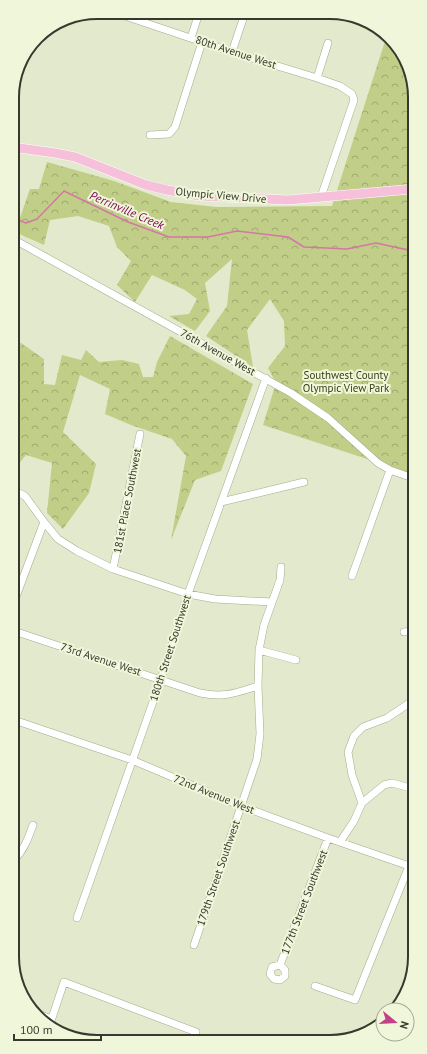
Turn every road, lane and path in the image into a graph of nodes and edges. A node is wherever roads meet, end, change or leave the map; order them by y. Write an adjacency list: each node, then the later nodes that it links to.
1 (134, 19): 4 (street, 80th Avenue West)
2 (197, 19): 4 (street)
3 (243, 19): 7 (street)
4 (191, 38): 5 (street, 80th Avenue West)
5 (202, 42): 7 (street, 80th Avenue West); 9 (street)
6 (328, 43): 8 (street)
7 (232, 52): 8 (street, 80th Avenue West)
8 (317, 78): 12 (street, 80th Avenue West)
9 (150, 135)
10 (19, 148): 12 (main road, Olympic View Drive)
11 (408, 189): 12 (main road, Olympic View Drive)
12 (321, 197)
13 (19, 242): 14 (street, 76th Avenue West)
14 (266, 378): 16 (street, 76th Avenue West); 20 (street, 180th Street Southwest)
15 (140, 434): 23 (street, 181st Place Southwest)
16 (390, 470): 17 (street, 76th Avenue West); 24 (street)
17 (408, 476)
18 (304, 482): 20 (street)
19 (19, 493): 21 (street)
20 (221, 502): 26 (street, 180th Street Southwest)
21 (44, 522): 23 (street); 25 (street)
22 (281, 567): 27 (street, 179th Street Southwest)
23 (113, 569): 26 (street)
24 (352, 576)
25 (19, 589)
26 (188, 594): 27 (street); 33 (street, 180th Street Southwest)
27 (272, 602): 31 (street, 179th Street Southwest)
28 (404, 632): 29 (street)
29 (408, 632)
30 (19, 633): 33 (street, 73rd Avenue West)
31 (260, 650): 32 (street); 34 (street, 179th Street Southwest)
32 (296, 660)
33 (161, 678): 34 (street, 73rd Avenue West); 37 (street, 180th Street Southwest)
34 (258, 686): 40 (street, 179th Street Southwest)
35 (408, 704): 39 (street)
36 (19, 722): 37 (street, 72nd Avenue West)
37 (132, 760): 40 (street, 72nd Avenue West); 47 (street, 180th Street Southwest)
38 (408, 787): 39 (street)
39 (362, 803): 43 (street)
40 (241, 806): 42 (street, 72nd Avenue West); 48 (street, 179th Street Southwest)
41 (33, 825): 44 (street)
42 (328, 838): 43 (street, 72nd Avenue West); 49 (street, 177th Street Southwest)
43 (340, 842): 45 (street, 72nd Avenue West)
44 (19, 854)
45 (408, 866)
46 (408, 876): 50 (street)
47 (77, 918)
48 (194, 945)
49 (280, 965)
50 (315, 986)
51 (51, 1020): 52 (street)
52 (196, 1032)

